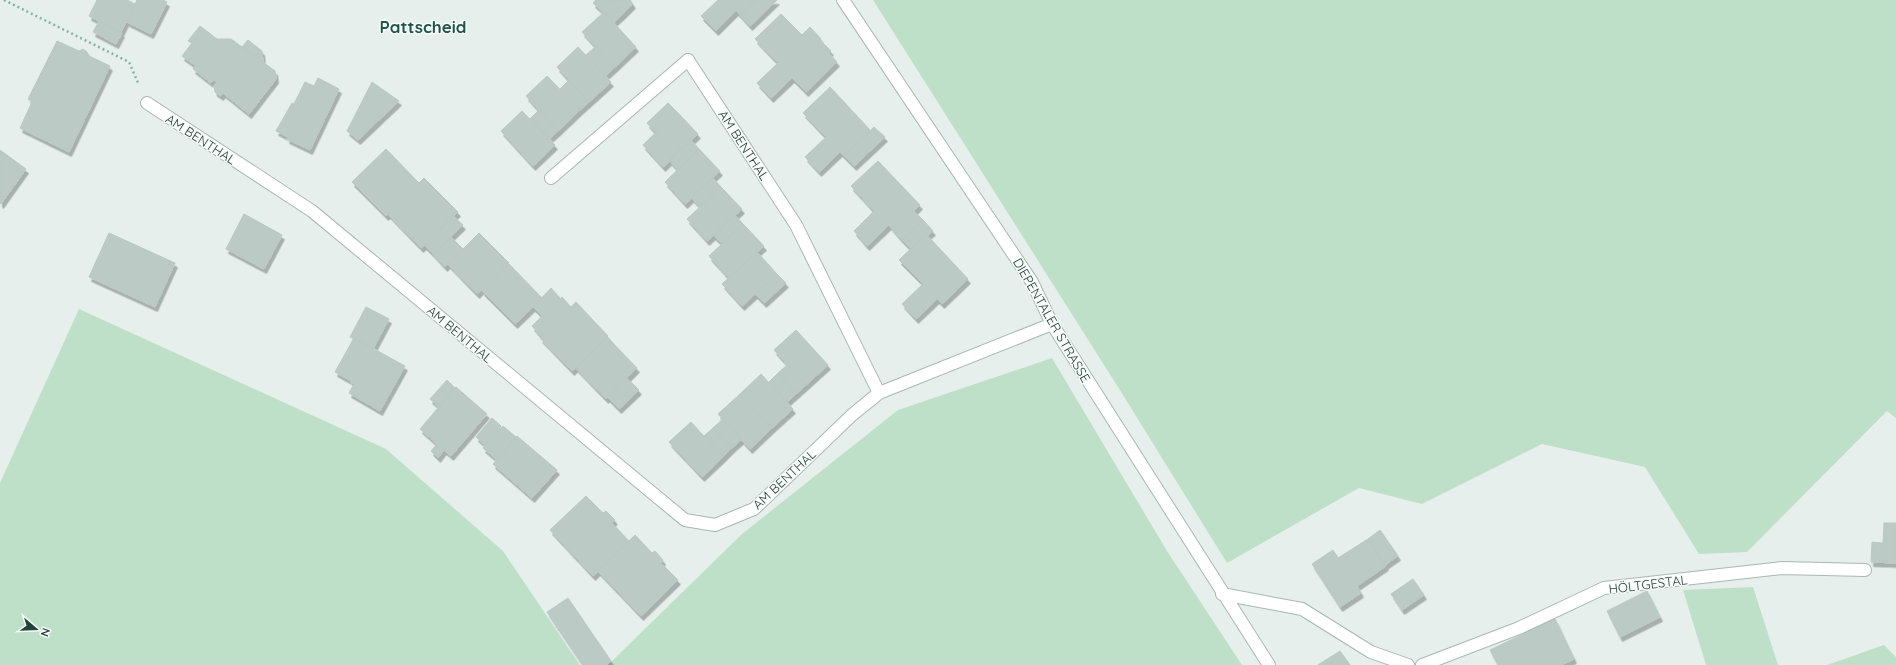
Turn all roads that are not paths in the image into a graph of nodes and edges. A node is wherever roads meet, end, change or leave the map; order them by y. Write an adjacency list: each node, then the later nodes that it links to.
1 (843, 0): 4 (street, DIEPENTALER STRASSE)
2 (148, 103): 5 (street, AM BENTHAL)
3 (551, 178): 5 (street, AM BENTHAL)
4 (1052, 324): 5 (street, AM BENTHAL); 7 (street, DIEPENTALER STRASSE)
5 (879, 393)
6 (1865, 570): 10 (street, HÖLTGESTAL)
7 (1222, 594): 8 (street, DIEPENTALER STRASSE); 9 (street)
8 (1268, 665)
9 (1408, 665)
10 (1422, 665)

